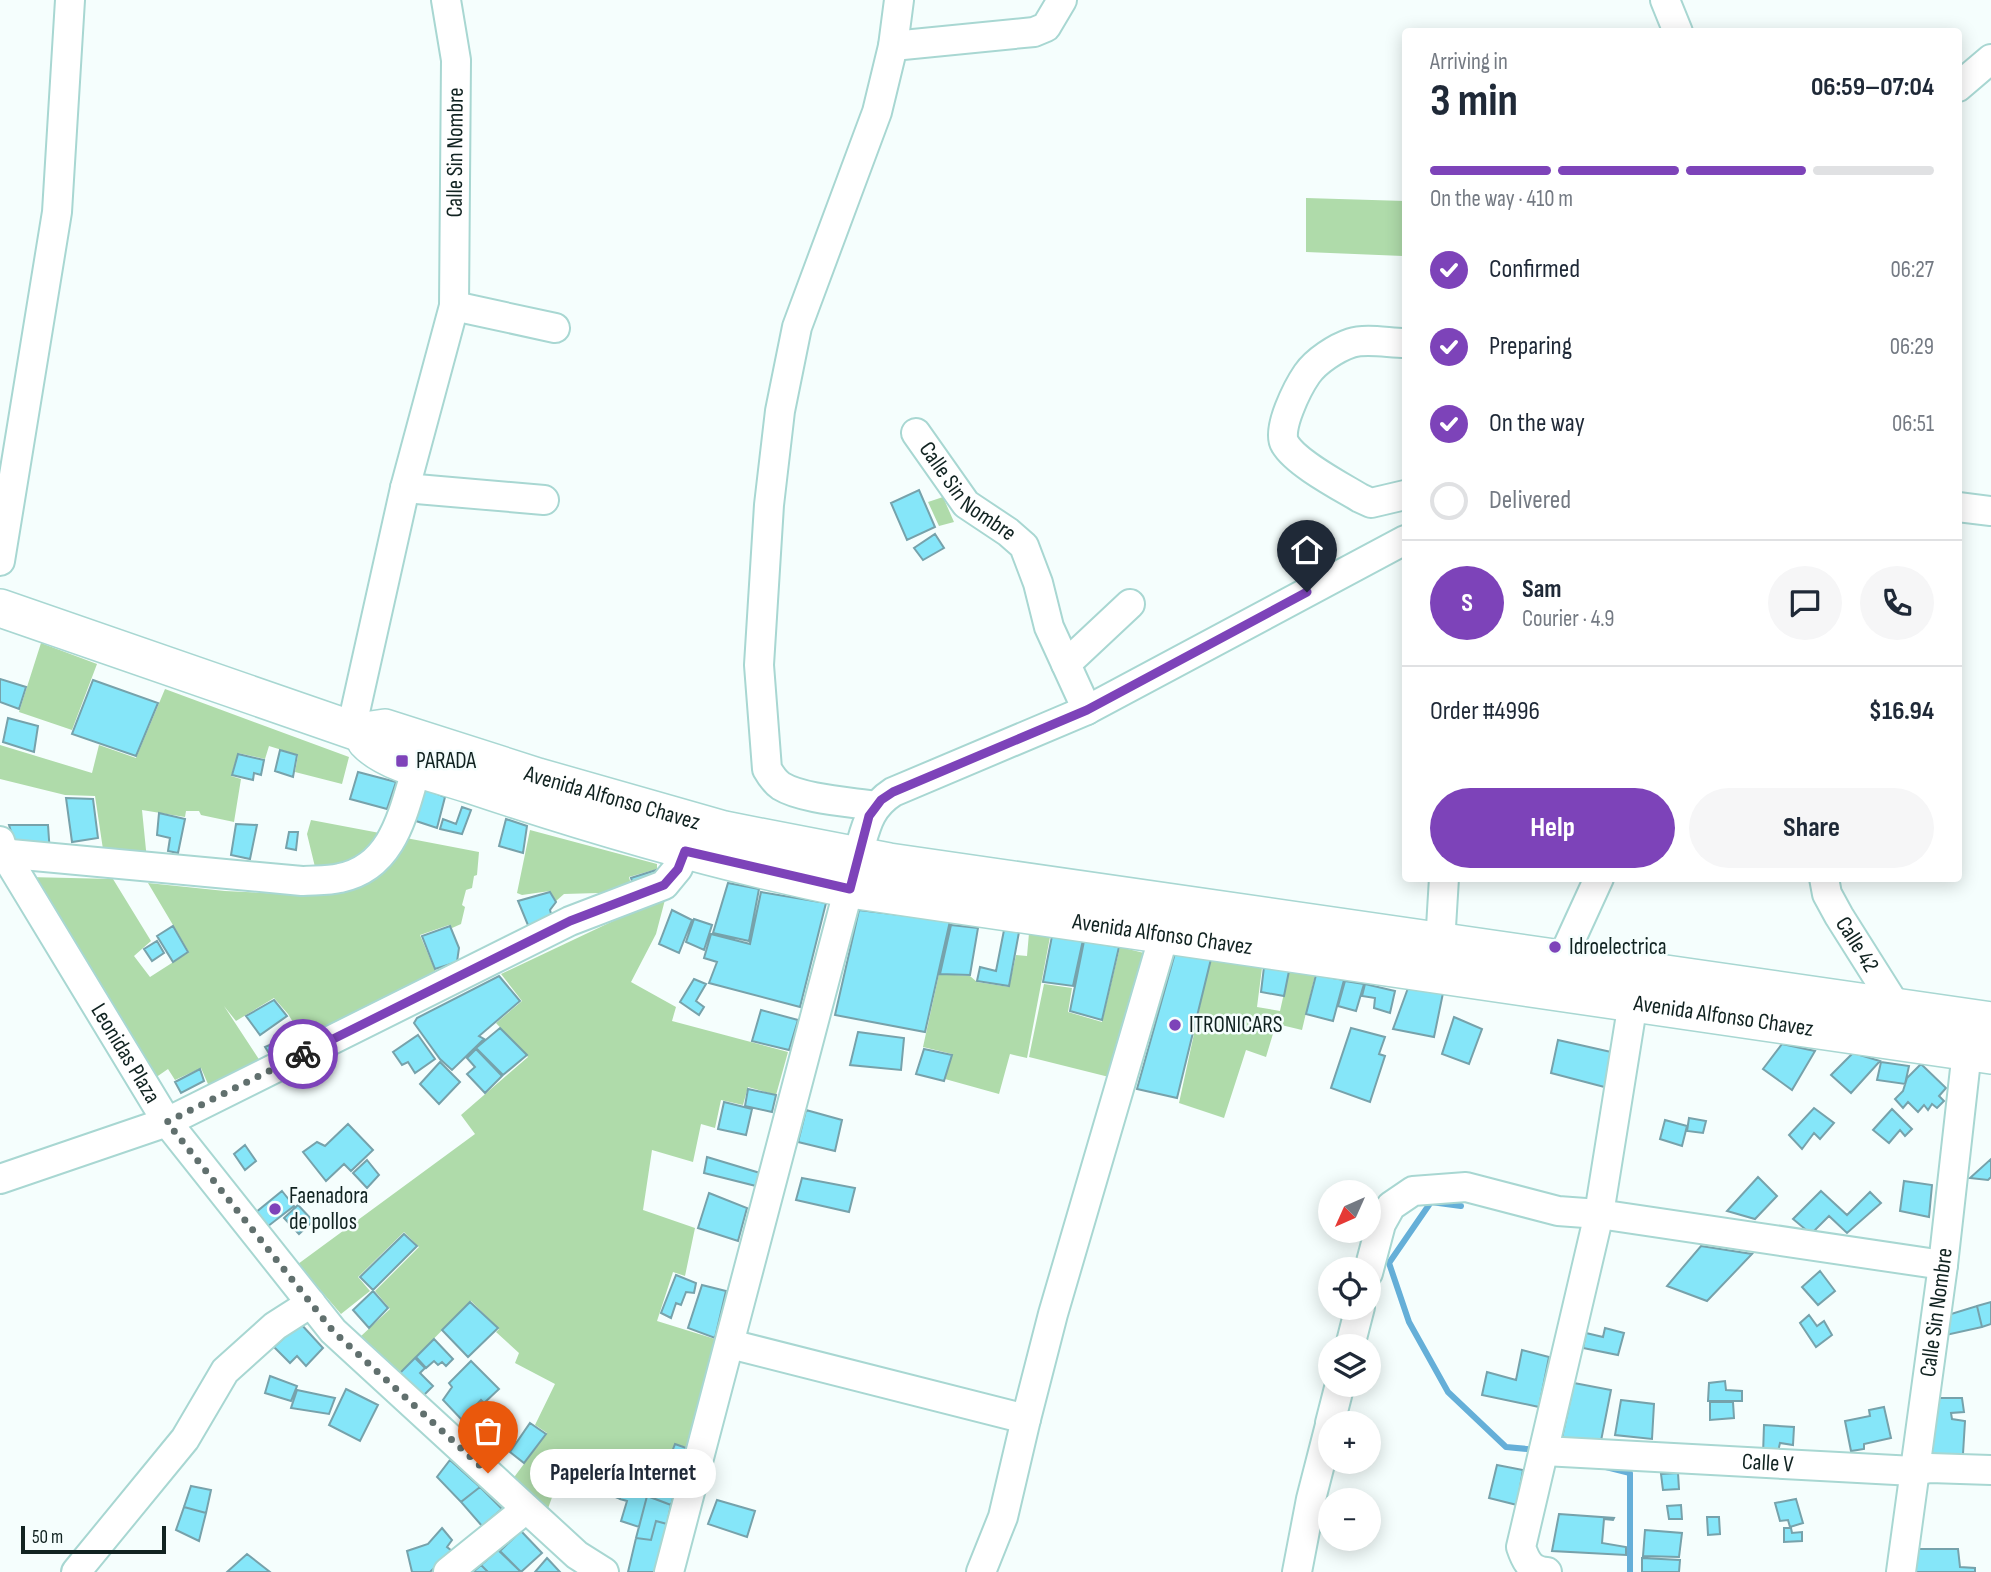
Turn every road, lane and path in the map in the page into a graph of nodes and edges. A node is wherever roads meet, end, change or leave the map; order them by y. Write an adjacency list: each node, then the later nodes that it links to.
1 (70, 0): 20 (street)
2 (446, 0): 10 (street, Calle Sin Nombre)
3 (899, 0): 7 (street)
4 (1062, 0): 7 (street)
5 (1665, 0): 6 (street)
6 (1676, 28)
7 (893, 46): 27 (street)
8 (1991, 59): 9 (street)
9 (1962, 84)
10 (454, 306): 11 (street); 14 (street, Calle Sin Nombre)
11 (555, 328)
12 (1402, 343): 15 (street)
13 (916, 433): 23 (street, Calle Sin Nombre)
14 (405, 488): 16 (street); 25 (street, Calle Sin Nombre)
15 (1402, 496)
16 (544, 500)
17 (1962, 508): 18 (street)
18 (1991, 512)
19 (1402, 542): 24 (street)
20 (0, 561)
21 (1130, 604): 23 (street)
22 (0, 608): 25 (main road, Avenida Alfonso Chavez)
23 (1066, 664): 24 (street, Calle Sin Nombre)
24 (1087, 710): 27 (street)
25 (355, 731): 26 (main road, Avenida Alfonso Chavez); 30 (main road, Avenida Alfonso Chavez)
26 (417, 767): 28 (street); 29 (main road, Avenida Alfonso Chavez)
27 (876, 806): 30 (street)
28 (1, 849): 41 (street, Leonidas Plaza)
29 (685, 851): 30 (main road, Avenida Alfonso Chavez); 41 (street)
30 (854, 873): 34 (main road, Avenida Alfonso Chavez); 35 (main road, Avenida Alfonso Chavez); 47 (street)
31 (1444, 882): 35 (street)
32 (1597, 882): 36 (street)
33 (1825, 882): 38 (street, Calle 42)
34 (1164, 935): 35 (main road, Avenida Alfonso Chavez); 48 (street)
35 (1440, 957): 36 (main road, Avenida Alfonso Chavez); 37 (main road, Avenida Alfonso Chavez)
36 (1561, 961): 38 (main road, Avenida Alfonso Chavez)
37 (1633, 1002): 40 (main road, Avenida Alfonso Chavez); 43 (street)
38 (1897, 1008): 39 (main road, Avenida Alfonso Chavez)
39 (1991, 1021)
40 (1979, 1053): 45 (street, Calle Sin Nombre)
41 (167, 1122): 42 (street); 46 (street, Leonidas Plaza)
42 (0, 1179)
43 (1599, 1214): 44 (street); 45 (street); 49 (street)
44 (1372, 1257)
45 (1943, 1265): 52 (street, Calle Sin Nombre)
46 (311, 1303): 53 (street, Leonidas Plaza); 54 (street)
47 (730, 1344): 48 (street); 58 (street)
48 (1026, 1419): 59 (street)
49 (1544, 1451): 52 (street, Calle V); 55 (street)
50 (1991, 1470): 52 (street, Calle V)
51 (1318, 1471): 60 (street)
52 (1914, 1471): 62 (street, Calle Sin Nombre)
53 (526, 1508): 56 (street); 57 (street, Leonidas Plaza)
54 (90, 1567)
55 (1537, 1571): 61 (street)
56 (448, 1572)
57 (604, 1572)
58 (669, 1572)
59 (981, 1572)
60 (1297, 1572)
61 (1547, 1572)
62 (1901, 1572)

